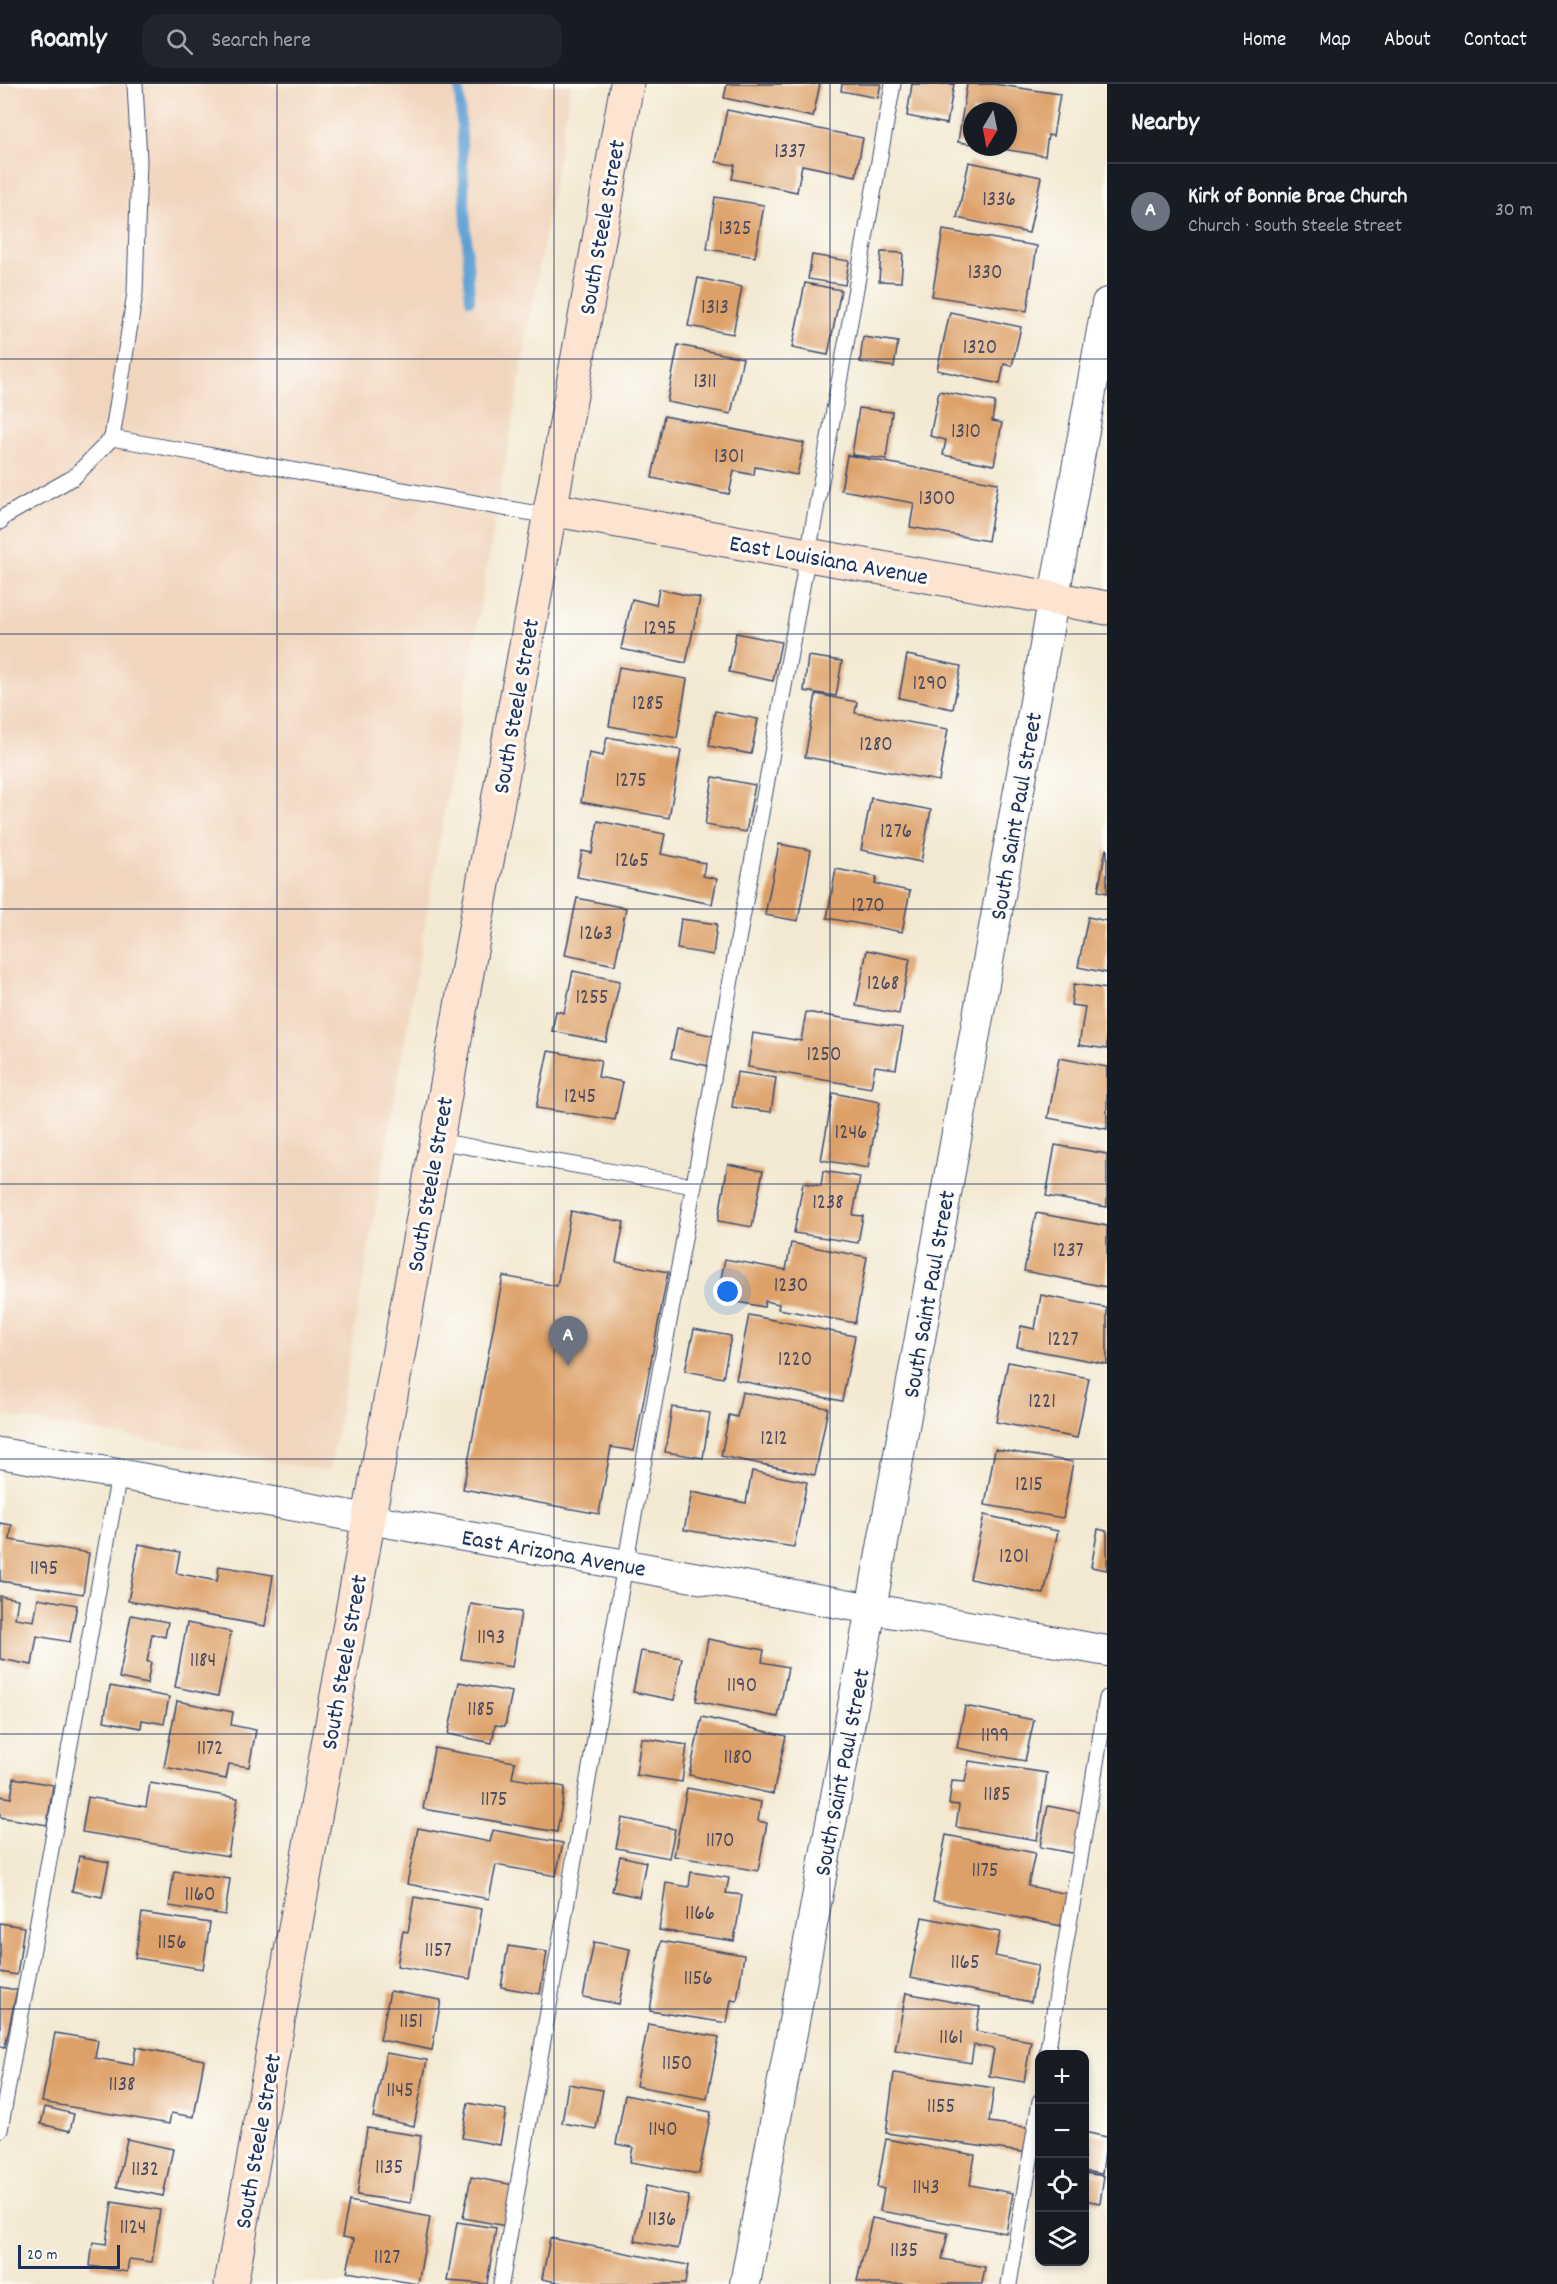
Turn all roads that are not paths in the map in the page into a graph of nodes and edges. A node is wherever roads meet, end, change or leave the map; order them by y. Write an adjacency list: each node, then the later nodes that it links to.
1 (135, 84): 5 (lane)
2 (627, 84): 6 (street, South Steele Street)
3 (893, 84): 8 (lane)
4 (1107, 303): 9 (street, South Saint Paul Street)
5 (112, 438): 6 (lane); 7 (lane)
6 (550, 513): 8 (street, East Louisiana Avenue); 11 (street, South Steele Street)
7 (0, 522)
8 (808, 555): 9 (street, East Louisiana Avenue); 12 (lane)
9 (1055, 599): 10 (street, East Louisiana Avenue); 17 (street, South Saint Paul Street)
10 (1107, 608)
11 (437, 1141): 12 (lane); 15 (street, South Steele Street)
12 (694, 1186): 16 (lane)
13 (0, 1454): 14 (street, East Arizona Avenue)
14 (119, 1475): 15 (street, East Arizona Avenue); 22 (lane)
15 (369, 1519): 16 (street, East Arizona Avenue); 23 (street, South Steele Street)
16 (626, 1565): 17 (street, East Arizona Avenue); 24 (lane)
17 (871, 1609): 18 (street, East Arizona Avenue); 25 (street, South Saint Paul Street)
18 (1107, 1651)
19 (1107, 1698): 20 (lane)
20 (1048, 2050)
21 (1039, 2104): 26 (lane)
22 (0, 2130)
23 (231, 2284)
24 (501, 2284)
25 (745, 2284)
26 (1009, 2284)

